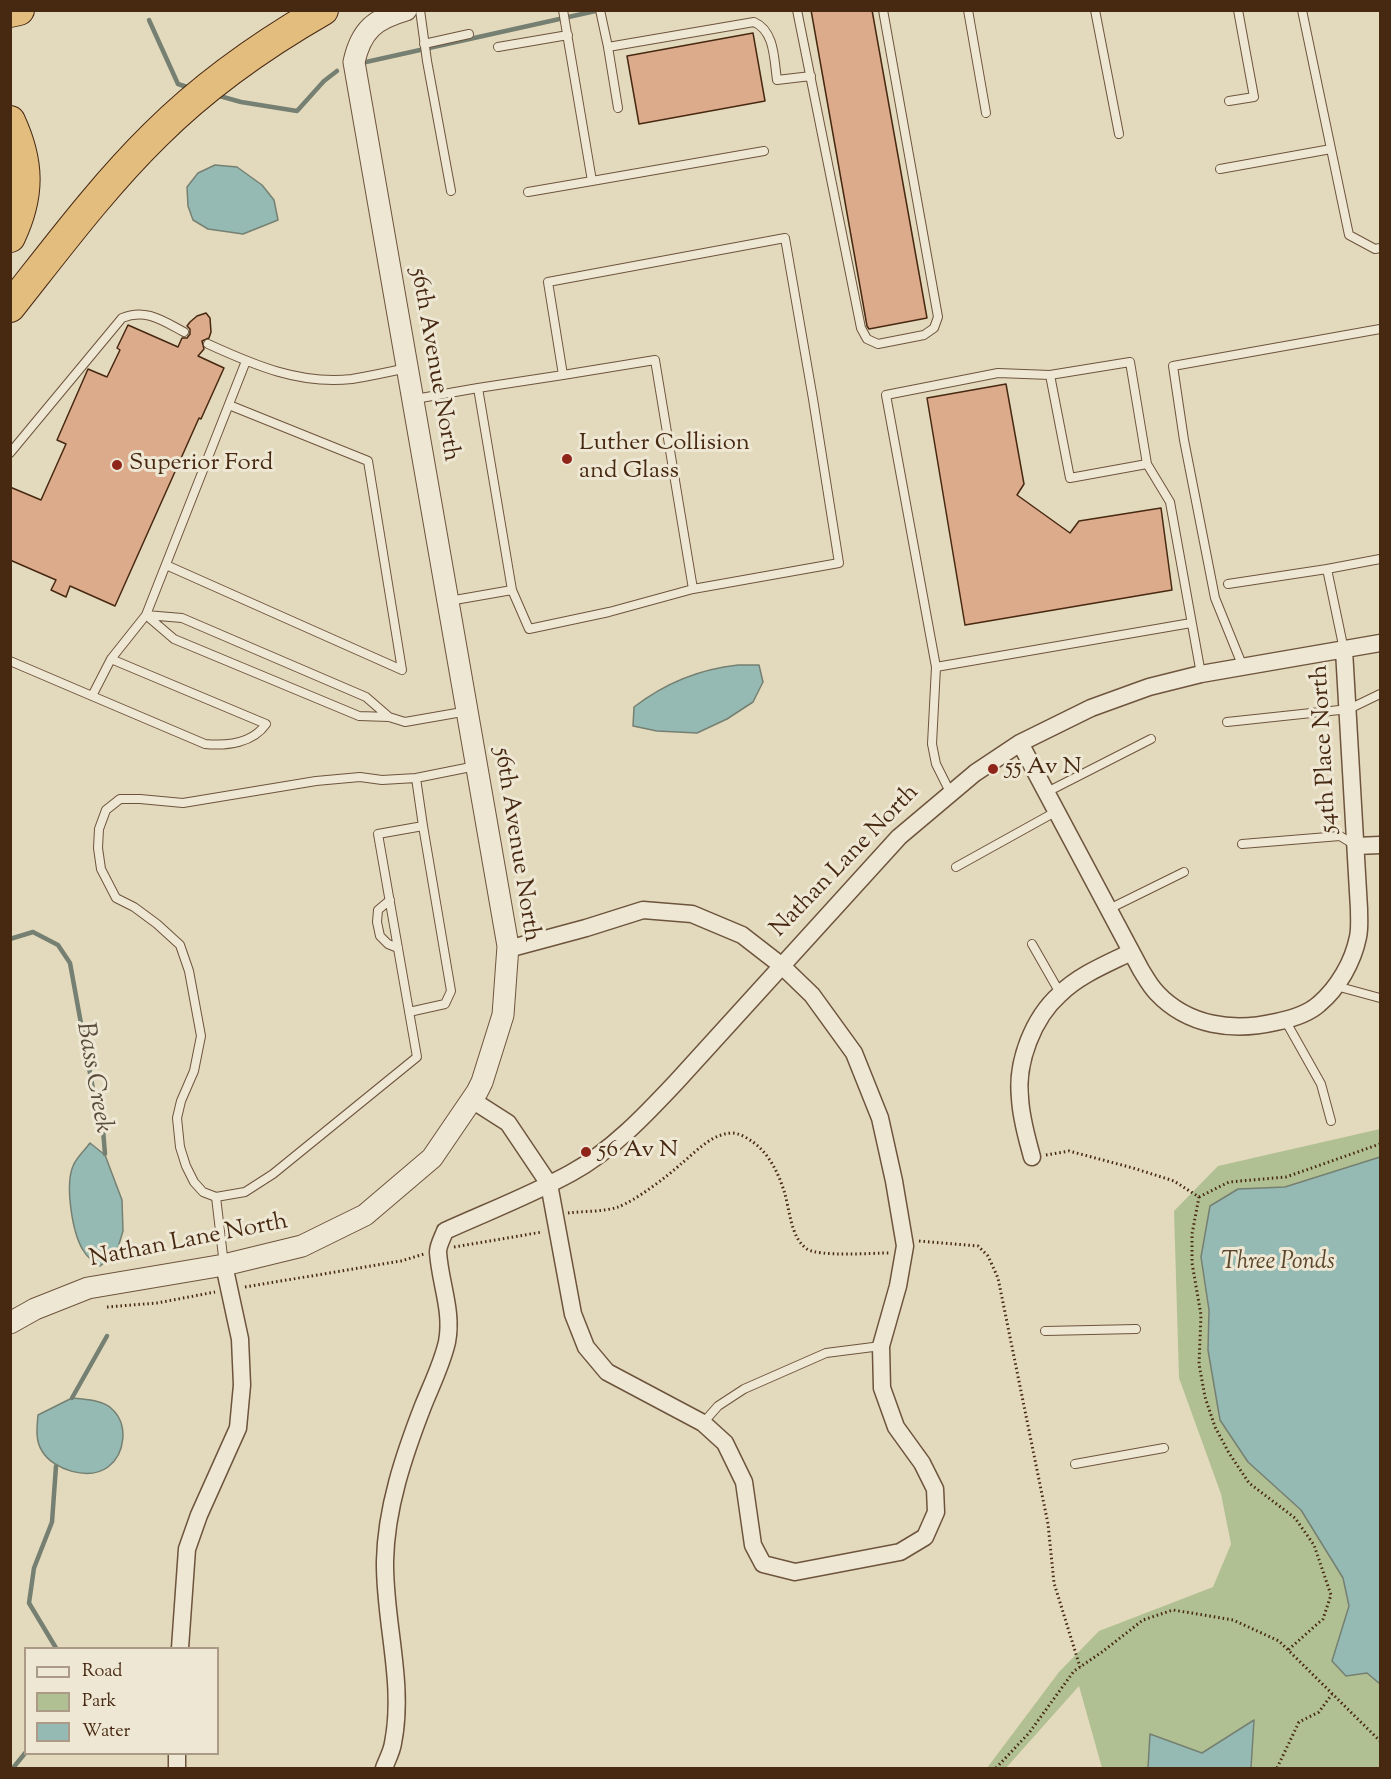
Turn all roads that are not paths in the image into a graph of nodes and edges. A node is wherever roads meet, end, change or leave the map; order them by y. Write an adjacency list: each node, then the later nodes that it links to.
1 (19, 10): 13 (highway)
2 (323, 10): 33 (highway)
3 (406, 10): 38 (street, 56th Avenue North)
4 (420, 10): 16 (lane)
5 (563, 10): 15 (lane)
6 (600, 10): 18 (lane)
7 (883, 10): 19 (lane)
8 (968, 10): 22 (lane)
9 (1095, 10): 24 (lane)
10 (1238, 10): 20 (lane)
11 (1302, 10): 25 (lane)
12 (797, 11): 19 (lane)
13 (10, 12)
14 (469, 34): 16 (lane)
15 (568, 35): 17 (lane); 28 (lane)
16 (424, 44): 29 (lane)
17 (498, 47)
18 (608, 47): 19 (lane); 21 (lane)
19 (811, 76)
20 (1229, 101)
21 (618, 108)
22 (986, 113)
23 (10, 121): 31 (highway)
24 (1119, 134)
25 (1331, 149): 27 (lane); 32 (lane)
26 (764, 151): 28 (lane)
27 (1220, 170)
28 (592, 181): 30 (lane)
29 (452, 191)
30 (528, 192)
31 (10, 237)
32 (1380, 248)
33 (10, 307)
34 (1380, 328): 60 (lane)
35 (184, 332): 44 (lane)
36 (208, 344): 37 (lane)
37 (246, 361): 38 (lane); 43 (lane)
38 (408, 368): 42 (street, 56th Avenue North)
39 (563, 375): 41 (lane); 50 (lane); 50 (lane)
40 (1050, 375): 45 (lane); 45 (lane); 59 (lane)
41 (478, 388): 42 (lane); 51 (lane)
42 (413, 399): 52 (street, 56th Avenue North)
43 (229, 405): 47 (lane); 47 (lane)
44 (10, 453)
45 (1147, 464): 54 (lane)
46 (1380, 559): 48 (lane)
47 (166, 565): 53 (lane)
48 (1327, 569): 49 (lane); 56 (lane)
49 (1228, 584)
50 (693, 589): 51 (lane)
51 (512, 590): 52 (lane)
52 (449, 601): 65 (street, 56th Avenue North)
53 (146, 615): 57 (lane); 66 (lane); 66 (lane)
54 (1191, 623): 59 (lane); 61 (lane)
55 (1380, 644): 56 (street, Nathan Lane North)
56 (1344, 650): 60 (street, Nathan Lane North); 64 (street, 54th Place North)
57 (111, 659): 63 (lane); 63 (lane)
58 (10, 662): 63 (lane)
59 (936, 667): 72 (lane)
60 (1243, 667): 61 (street, Nathan Lane North)
61 (1201, 674): 69 (street, Nathan Lane North)
62 (1380, 694): 64 (lane)
63 (92, 696)
64 (1349, 710): 67 (lane); 78 (street, 54th Place North)
65 (468, 711): 66 (lane); 70 (street, 56th Avenue North)
66 (389, 717)
67 (1227, 722)
68 (1151, 739): 73 (lane)
69 (1020, 743): 72 (street, Nathan Lane North); 73 (street, 54th Place North)
70 (477, 766): 71 (lane); 85 (street, 56th Avenue North)
71 (416, 778): 75 (lane); 97 (lane)
72 (950, 792): 87 (street, Nathan Lane North)
73 (1047, 792): 74 (street, 54th Place North)
74 (1057, 812): 79 (lane); 82 (street, 54th Place North)
75 (423, 826): 81 (lane); 91 (lane)
76 (1242, 844): 78 (lane)
77 (1380, 845): 78 (street)
78 (1356, 846): 88 (street, 54th Place North)
79 (956, 867)
80 (1184, 873): 82 (lane)
81 (390, 900): 84 (lane); 84 (lane)
82 (1109, 909): 86 (street, 54th Place North)
83 (1032, 944): 89 (lane)
84 (398, 948): 91 (lane)
85 (508, 949): 87 (street); 93 (street, 56th Avenue North)
86 (1131, 952): 89 (street); 92 (street, 54th Place North)
87 (782, 966): 96 (street, Nathan Lane North); 102 (street)
88 (1336, 986): 90 (lane); 92 (street, 54th Place North)
89 (1060, 993): 95 (street)
90 (1380, 998)
91 (410, 1012): 97 (lane)
92 (1285, 1020): 94 (lane)
93 (472, 1100): 96 (street); 98 (street, Nathan Lane North)
94 (1331, 1121)
95 (1032, 1157)
96 (549, 1184): 103 (street); 107 (street)
97 (216, 1197): 98 (lane)
98 (225, 1265): 99 (street, Nathan Lane North); 106 (street)
99 (10, 1323)
100 (1136, 1329): 101 (lane)
101 (1045, 1331)
102 (881, 1346): 103 (lane); 103 (street)
103 (703, 1423)
104 (1164, 1448): 105 (lane)
105 (1075, 1464)
106 (180, 1647)
107 (384, 1768)

